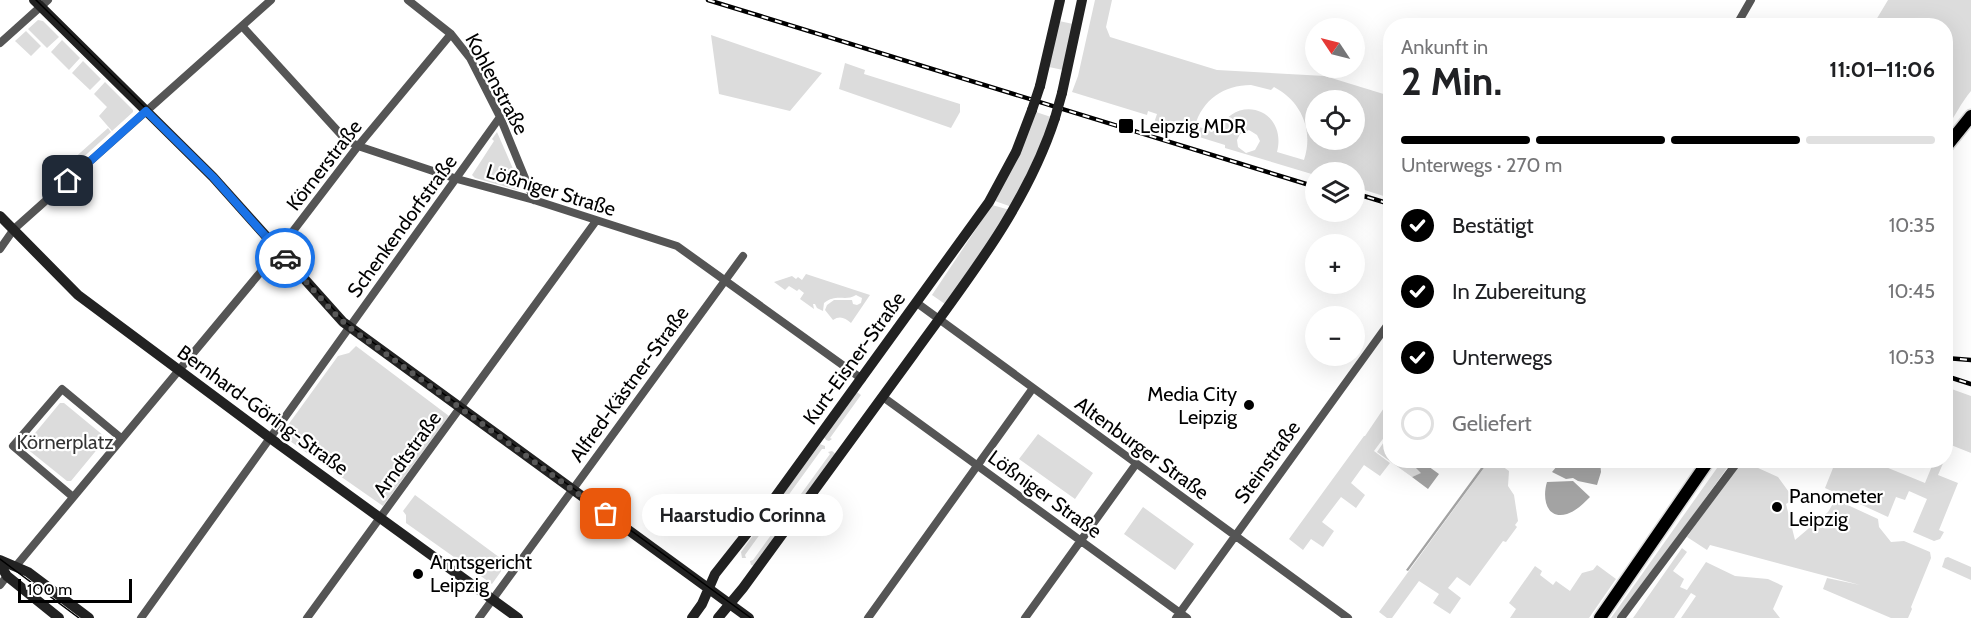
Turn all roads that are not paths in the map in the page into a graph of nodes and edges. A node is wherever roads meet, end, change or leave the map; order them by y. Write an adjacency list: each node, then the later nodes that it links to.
1 (271, 0): 8 (street)
2 (408, 0): 9 (street, Kohlenstraße)
3 (1059, 0): 25 (main road, Kurt-Eisner-Straße, bridge)
4 (1082, 0): 26 (main road, bridge)
5 (1751, 0): 7 (street)
6 (41, 2): 10 (street); 11 (main road)
7 (1741, 18)
8 (242, 26): 11 (street); 15 (street, Lößniger Straße)
9 (452, 34): 13 (street, Kohlenstraße); 15 (street, Körnerstraße)
10 (0, 44)
11 (146, 111): 20 (street); 22 (main road)
12 (1971, 116): 14 (main road)
13 (500, 117): 16 (street, Schenkendorfstraße); 17 (street, Kohlenstraße)
14 (1953, 138)
15 (358, 146): 16 (street, Lößniger Straße); 22 (street, Körnerstraße)
16 (456, 179): 17 (street, Lößniger Straße); 27 (street, Schenkendorfstraße)
17 (534, 200): 19 (street, Lößniger Straße)
18 (0, 216): 20 (main road, Bernhard-Göring-Straße)
19 (596, 222): 24 (street, Lößniger Straße); 33 (street, Arndtstraße)
20 (14, 229): 21 (street); 29 (main road, Bernhard-Göring-Straße)
21 (0, 249)
22 (278, 250): 27 (main road); 29 (street, Körnerstraße)
23 (743, 256): 24 (street, Alfred-Kästner-Straße)
24 (726, 280): 30 (street, Lößniger Straße); 40 (street, Alfred-Kästner-Straße)
25 (917, 303): 26 (street, Altenburger Straße); 30 (main road, Kurt-Eisner-Straße)
26 (939, 320): 31 (street, Altenburger Straße); 32 (main road)
27 (349, 327): 33 (main road); 35 (street, Schenkendorfstraße)
28 (1383, 331): 43 (street, Steinstraße)
29 (177, 370): 34 (street, Körnerstraße); 35 (main road, Bernhard-Göring-Straße)
30 (861, 380): 49 (main road, Kurt-Eisner-Straße)
31 (1033, 388): 36 (street, Altenburger Straße); 37 (street)
32 (883, 397): 37 (street, Lößniger Straße); 51 (main road)
33 (460, 408): 40 (main road); 42 (street, Arndtstraße)
34 (121, 438): 41 (street, Körnerstraße); 41 (street)
35 (270, 438): 42 (main road, Bernhard-Göring-Straße); 57 (street, Schenkendorfstraße)
36 (1136, 464): 43 (street, Altenburger Straße); 44 (street)
37 (978, 465): 44 (street, Lößniger Straße); 64 (street)
38 (1703, 468): 68 (main road)
39 (1733, 468): 69 (street)
40 (573, 490): 49 (main road); 50 (street, Alfred-Kästner-Straße)
41 (74, 497): 47 (street, Körnerstraße)
42 (381, 518): 50 (main road, Bernhard-Göring-Straße); 58 (street, Arndtstraße)
43 (1235, 535): 52 (street, Altenburger Straße); 54 (street, Steinstraße)
44 (1081, 541): 54 (street, Lößniger Straße); 65 (street)
45 (0, 560): 47 (main road)
46 (0, 565): 48 (main road)
47 (16, 566): 56 (main road)
48 (4, 580): 53 (main road)
49 (708, 588): 51 (main road); 61 (main road, Kurt-Eisner-Straße)
50 (493, 599): 59 (street, Alfred-Kästner-Straße); 60 (main road, Bernhard-Göring-Straße)
51 (730, 604): 62 (main road); 63 (main road)
52 (1335, 609): 66 (street); 67 (street, Altenburger Straße)
53 (50, 614): 55 (main road)
54 (1180, 616)
55 (59, 618)
56 (89, 618)
57 (141, 618)
58 (307, 618)
59 (479, 618)
60 (518, 618)
61 (692, 618)
62 (718, 618)
63 (749, 618)
64 (868, 618)
65 (1025, 618)
66 (1329, 618)
67 (1348, 618)
68 (1600, 618)
69 (1621, 618)

